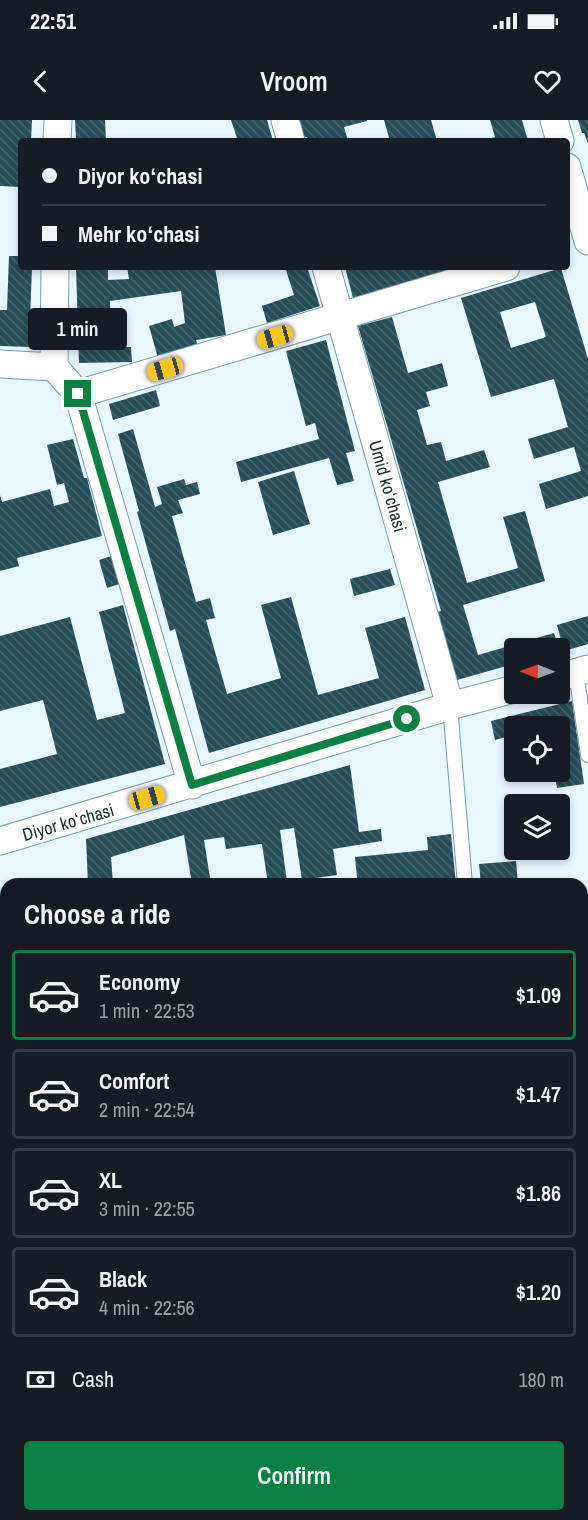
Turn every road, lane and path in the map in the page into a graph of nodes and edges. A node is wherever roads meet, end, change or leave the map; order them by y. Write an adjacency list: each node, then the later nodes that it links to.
1 (58, 120): 4 (street)
2 (285, 120): 5 (street)
3 (554, 120): 6 (street)
4 (57, 138)
5 (290, 138)
6 (559, 138)
7 (570, 178): 8 (street)
8 (588, 242): 9 (street)
9 (570, 248)
10 (55, 270): 15 (street)
11 (327, 270): 13 (street, Umid koʻchasi)
12 (496, 270): 13 (street)
13 (340, 318): 16 (street); 19 (street, Umid koʻchasi)
14 (0, 364): 15 (street)
15 (54, 367): 16 (street)
16 (78, 394): 21 (street)
17 (574, 673): 20 (lane)
18 (504, 692): 19 (street, Diyor koʻchasi)
19 (450, 706): 21 (street, Diyor koʻchasi); 23 (lane)
20 (588, 755)
21 (192, 785): 22 (street, Diyor koʻchasi)
22 (0, 841)
23 (464, 878)

